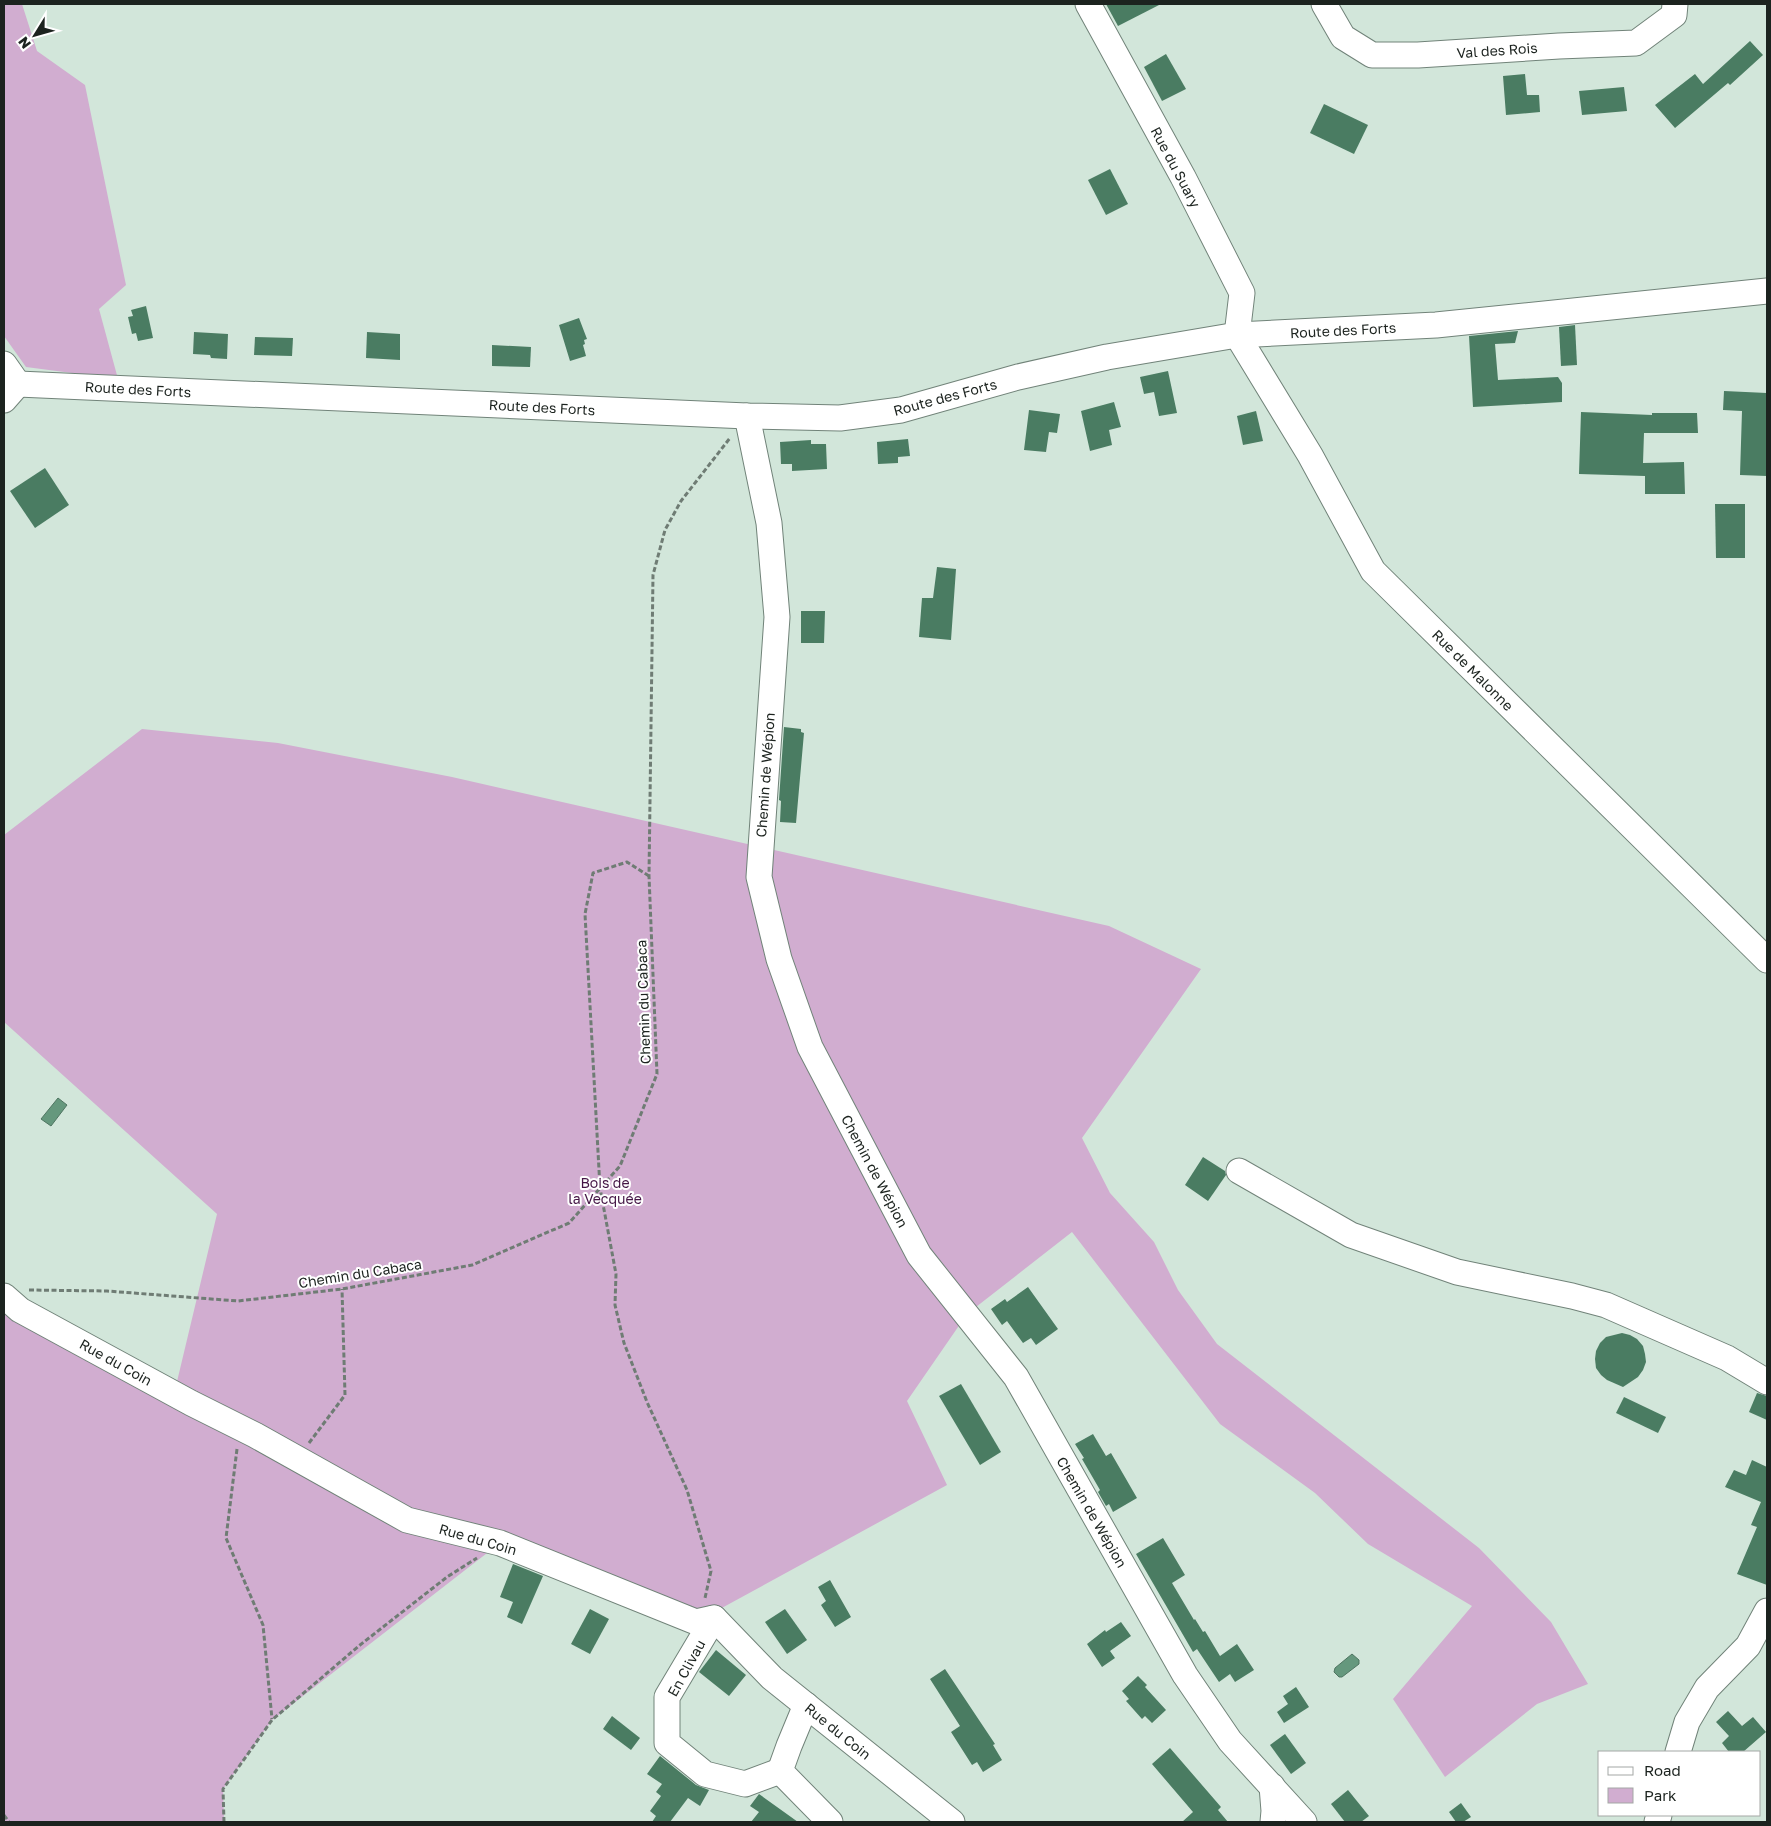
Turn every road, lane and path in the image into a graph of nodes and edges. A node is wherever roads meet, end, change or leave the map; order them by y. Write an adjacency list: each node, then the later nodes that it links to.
1 (1088, 4): 5 (street, Rue du Suary)
2 (1324, 4): 3 (street, Val des Rois)
3 (1675, 4)
4 (1767, 291): 5 (street, Route des Forts)
5 (1237, 336): 8 (street, Route des Forts); 10 (street, Rue de Malonne)
6 (4, 364): 7 (street)
7 (11, 392): 8 (street, Route des Forts)
8 (747, 416): 9 (path, Chemin du Cabaca); 25 (street, Chemin de Wépion)
9 (649, 876): 12 (path, Chemin du Cabaca); 12 (path)
10 (1767, 960)
11 (1239, 1171): 15 (street)
12 (600, 1188): 13 (path, Chemin du Cabaca); 20 (path)
13 (342, 1288): 14 (path, Chemin du Cabaca); 17 (path)
14 (13, 1293): 16 (street, Rue du Coin)
15 (1767, 1382)
16 (240, 1428): 17 (street, Rue du Coin); 22 (path)
17 (296, 1459): 18 (street, Rue du Coin)
18 (500, 1542): 20 (street, Rue du Coin); 22 (path)
19 (1767, 1611): 23 (street)
20 (705, 1620): 21 (street, Rue du Coin); 24 (street, En Clivau)
21 (806, 1705): 24 (street); 30 (street, Rue du Coin)
22 (272, 1720): 28 (path)
23 (1678, 1751)
24 (780, 1771): 29 (street)
25 (1272, 1786): 31 (street); 32 (street, Chemin de Wépion)
26 (4, 1815): 27 (path)
27 (9, 1822)
28 (224, 1822)
29 (830, 1822)
30 (952, 1822)
31 (1273, 1822)
32 (1304, 1822)

